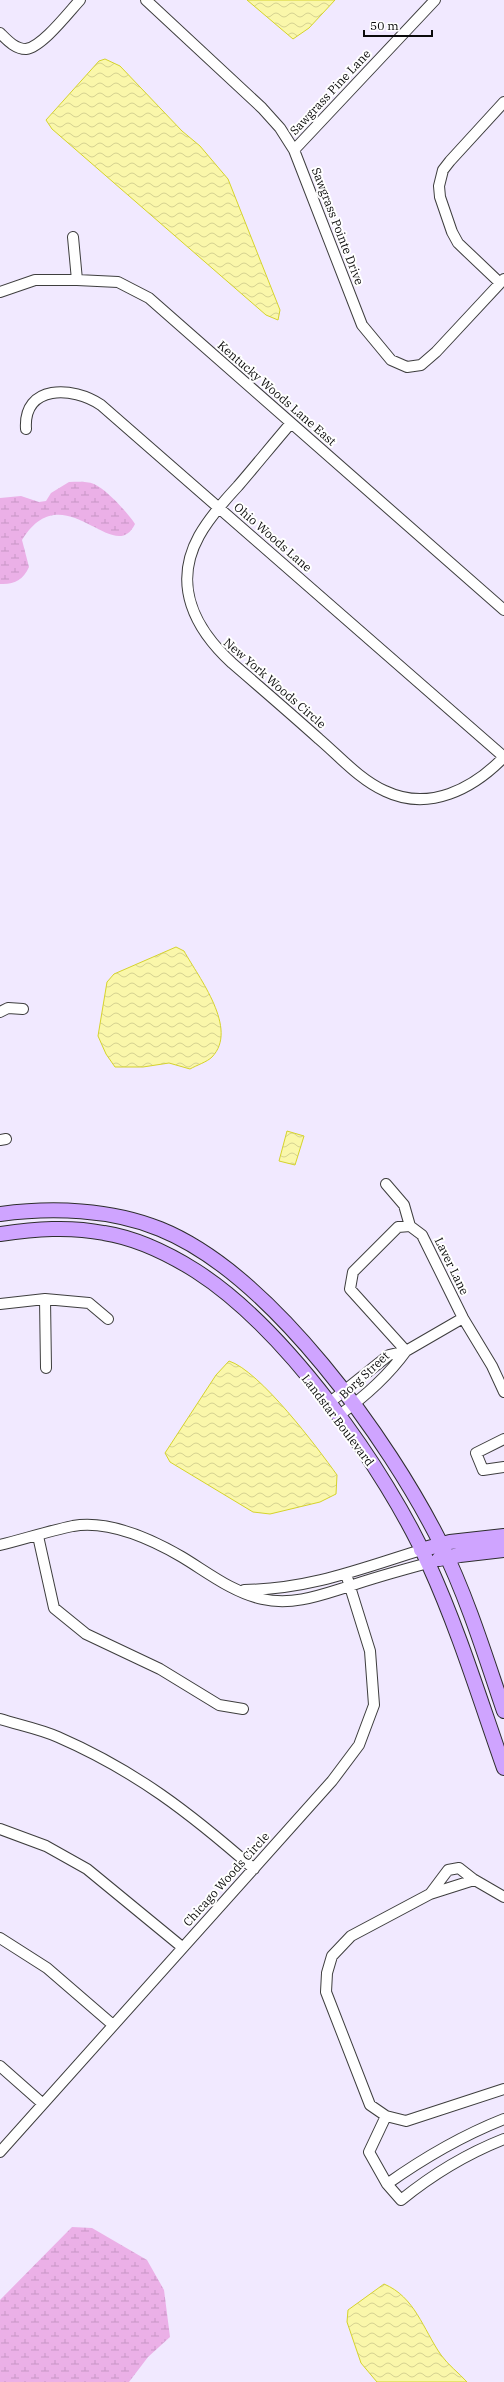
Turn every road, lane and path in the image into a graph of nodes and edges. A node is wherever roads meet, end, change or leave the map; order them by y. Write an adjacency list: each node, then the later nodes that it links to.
1 (80, 0): 4 (street)
2 (146, 0): 6 (street, Sawgrass Pointe Drive)
3 (435, 0): 6 (street, Sawgrass Pine Lane)
4 (0, 33)
5 (504, 102): 9 (street)
6 (294, 150): 9 (street, Sawgrass Pointe Drive)
7 (73, 237): 8 (street)
8 (77, 280): 10 (street, Kentucky Woods Lane East); 11 (street, Kentucky Woods Lane East)
9 (502, 281)
10 (0, 292)
11 (291, 423): 13 (street, New York Woods Circle); 14 (street, Kentucky Woods Lane East)
12 (26, 429): 13 (street, Ohio Woods Lane)
13 (219, 507): 15 (street, Ohio Woods Lane); 15 (street, New York Woods Circle)
14 (504, 610)
15 (504, 757)
16 (23, 1009): 17 (street)
17 (0, 1012)
18 (386, 1184): 20 (street)
19 (0, 1214): 28 (street, Landstar Boulevard)
20 (410, 1226): 24 (street, Laver Lane); 26 (street)
21 (0, 1234): 30 (street, Landstar Boulevard)
22 (45, 1299): 23 (street); 25 (street); 27 (street)
23 (0, 1304)
24 (462, 1318): 26 (street, Borg Street); 29 (street, Laver Lane)
25 (108, 1319)
26 (406, 1351): 28 (street, Borg Street); 31 (street, Borg Street)
27 (46, 1368)
28 (344, 1391): 30 (street, Borg Street); 31 (street, Landstar Boulevard)
29 (504, 1392)
30 (329, 1403): 32 (street, Landstar Boulevard)
31 (354, 1404): 32 (street, Borg Street); 40 (street, Landstar Boulevard)
32 (338, 1416): 38 (street, Landstar Boulevard)
33 (504, 1439): 34 (street)
34 (504, 1467)
35 (38, 1536): 37 (street); 44 (street); 45 (street)
36 (504, 1536): 40 (street)
37 (0, 1545)
38 (421, 1550): 40 (street); 41 (street, Landstar Boulevard); 42 (street)
39 (504, 1550): 40 (street)
40 (444, 1551): 41 (street); 46 (street, Landstar Boulevard)
41 (428, 1563): 43 (street); 48 (street, Landstar Boulevard)
42 (346, 1574): 43 (street, Chicago Woods Circle); 44 (street)
43 (350, 1586): 44 (street); 50 (street, Chicago Woods Circle)
44 (238, 1590)
45 (243, 1709)
46 (504, 1711)
47 (0, 1719): 50 (street)
48 (504, 1768)
49 (0, 1829): 55 (street)
50 (254, 1868): 55 (street, Chicago Woods Circle)
51 (474, 1880): 52 (street); 52 (street); 53 (street)
52 (430, 1894): 60 (street)
53 (504, 1897)
54 (0, 1938): 56 (street)
55 (182, 1947): 56 (street, Chicago Woods Circle)
56 (113, 2025): 59 (street, Chicago Woods Circle)
57 (0, 2066): 59 (street)
58 (504, 2089): 60 (street)
59 (43, 2104): 65 (street, Chicago Woods Circle)
60 (386, 2116): 66 (street)
61 (504, 2119): 62 (street)
62 (466, 2134): 64 (street); 66 (street)
63 (504, 2139): 64 (street)
64 (476, 2150): 66 (street)
65 (0, 2152)
66 (387, 2184)

